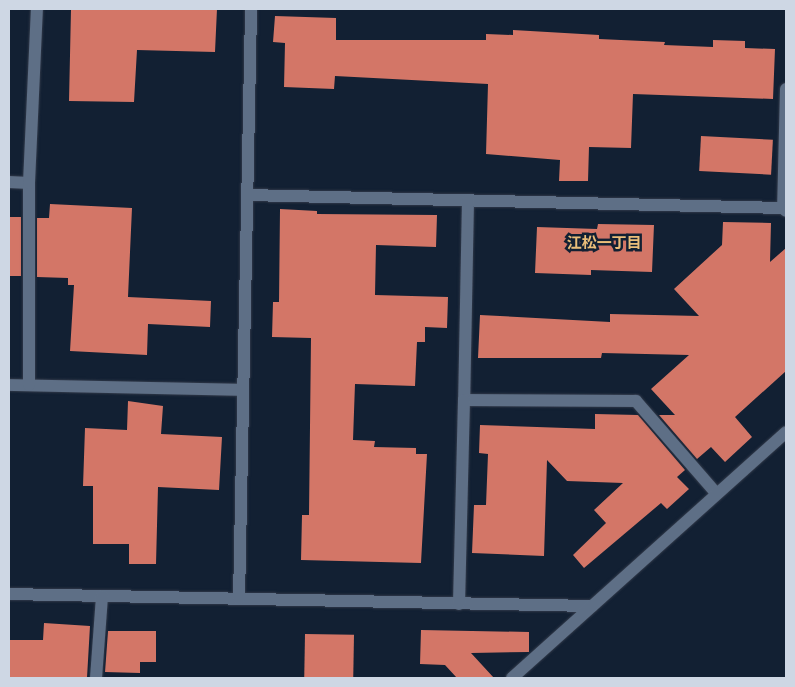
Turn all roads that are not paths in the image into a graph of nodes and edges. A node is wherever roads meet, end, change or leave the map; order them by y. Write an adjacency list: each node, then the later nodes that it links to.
1 (37, 9): 5 (street)
2 (251, 9): 6 (street)
3 (786, 89): 8 (street)
4 (9, 182): 5 (street)
5 (29, 183): 10 (street)
6 (247, 195): 7 (street); 11 (street)
7 (468, 200): 8 (street); 12 (street)
8 (785, 209)
9 (9, 385): 10 (street)
10 (28, 385): 11 (street)
11 (243, 390): 17 (street)
12 (464, 400): 14 (street); 18 (street)
13 (786, 432): 14 (street)
14 (716, 493): 19 (street)
15 (9, 594): 16 (street)
16 (102, 596): 17 (street); 20 (street)
17 (239, 599): 18 (street)
18 (459, 604): 19 (street)
19 (592, 606): 21 (street)
20 (96, 678)
21 (512, 678)

